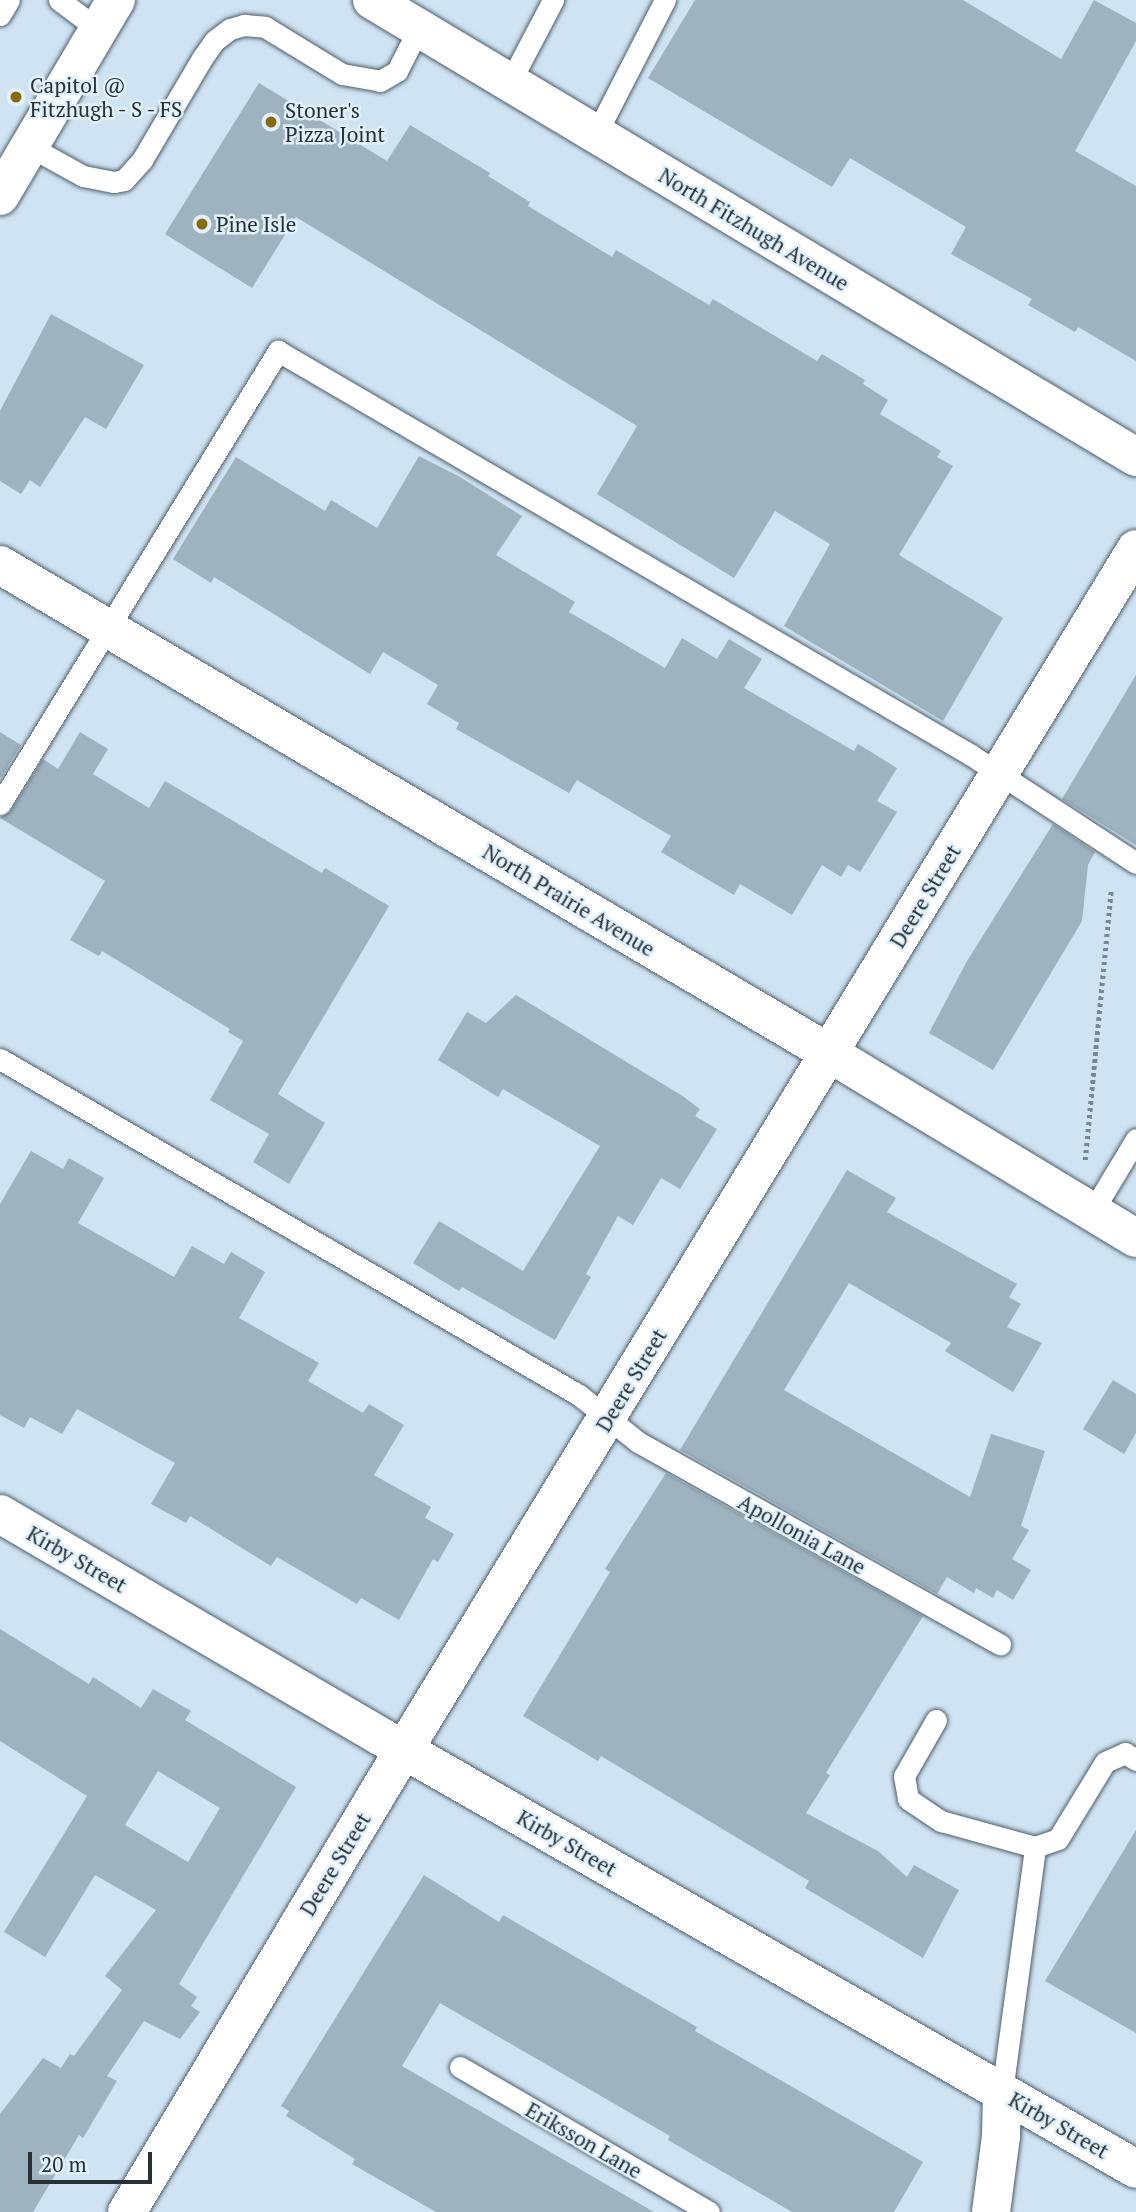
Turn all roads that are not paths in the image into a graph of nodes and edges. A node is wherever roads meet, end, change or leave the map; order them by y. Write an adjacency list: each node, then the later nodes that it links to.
1 (9, 0): 6 (lane)
2 (59, 0): 7 (lane)
3 (372, 0): 8 (street, North Fitzhugh Avenue)
4 (553, 0): 9 (lane)
5 (665, 0): 10 (lane)
6 (0, 15)
7 (107, 15): 11 (street)
8 (419, 28): 9 (street, North Fitzhugh Avenue); 11 (lane)
9 (510, 82): 10 (street, North Fitzhugh Avenue)
10 (596, 134): 13 (street, North Fitzhugh Avenue)
11 (29, 146): 12 (street)
12 (0, 197)
13 (1136, 457)
14 (1136, 549): 17 (street, Deere Street)
15 (0, 565): 16 (street, North Prairie Avenue)
16 (107, 626): 17 (lane); 18 (lane); 20 (street, North Prairie Avenue)
17 (1000, 773): 19 (lane); 20 (street, Deere Street)
18 (0, 804)
19 (1136, 863)
20 (829, 1053): 23 (street, North Prairie Avenue); 25 (street, Deere Street)
21 (0, 1059): 25 (lane, Apollonia Lane)
22 (1136, 1139): 23 (lane)
23 (1092, 1212): 24 (street, North Prairie Avenue)
24 (1136, 1238)
25 (607, 1419): 27 (lane, Apollonia Lane); 29 (street, Deere Street)
26 (0, 1514): 29 (street, Kirby Street)
27 (1000, 1644)
28 (936, 1720): 31 (lane)
29 (404, 1750): 33 (street, Kirby Street); 35 (street, Deere Street)
30 (1136, 1760): 31 (lane)
31 (1035, 1847): 33 (lane)
32 (460, 2067): 36 (lane, Eriksson Lane)
33 (1002, 2092): 34 (street, Kirby Street); 37 (street)
34 (1136, 2169)
35 (127, 2212)
36 (709, 2212)
37 (991, 2212)

